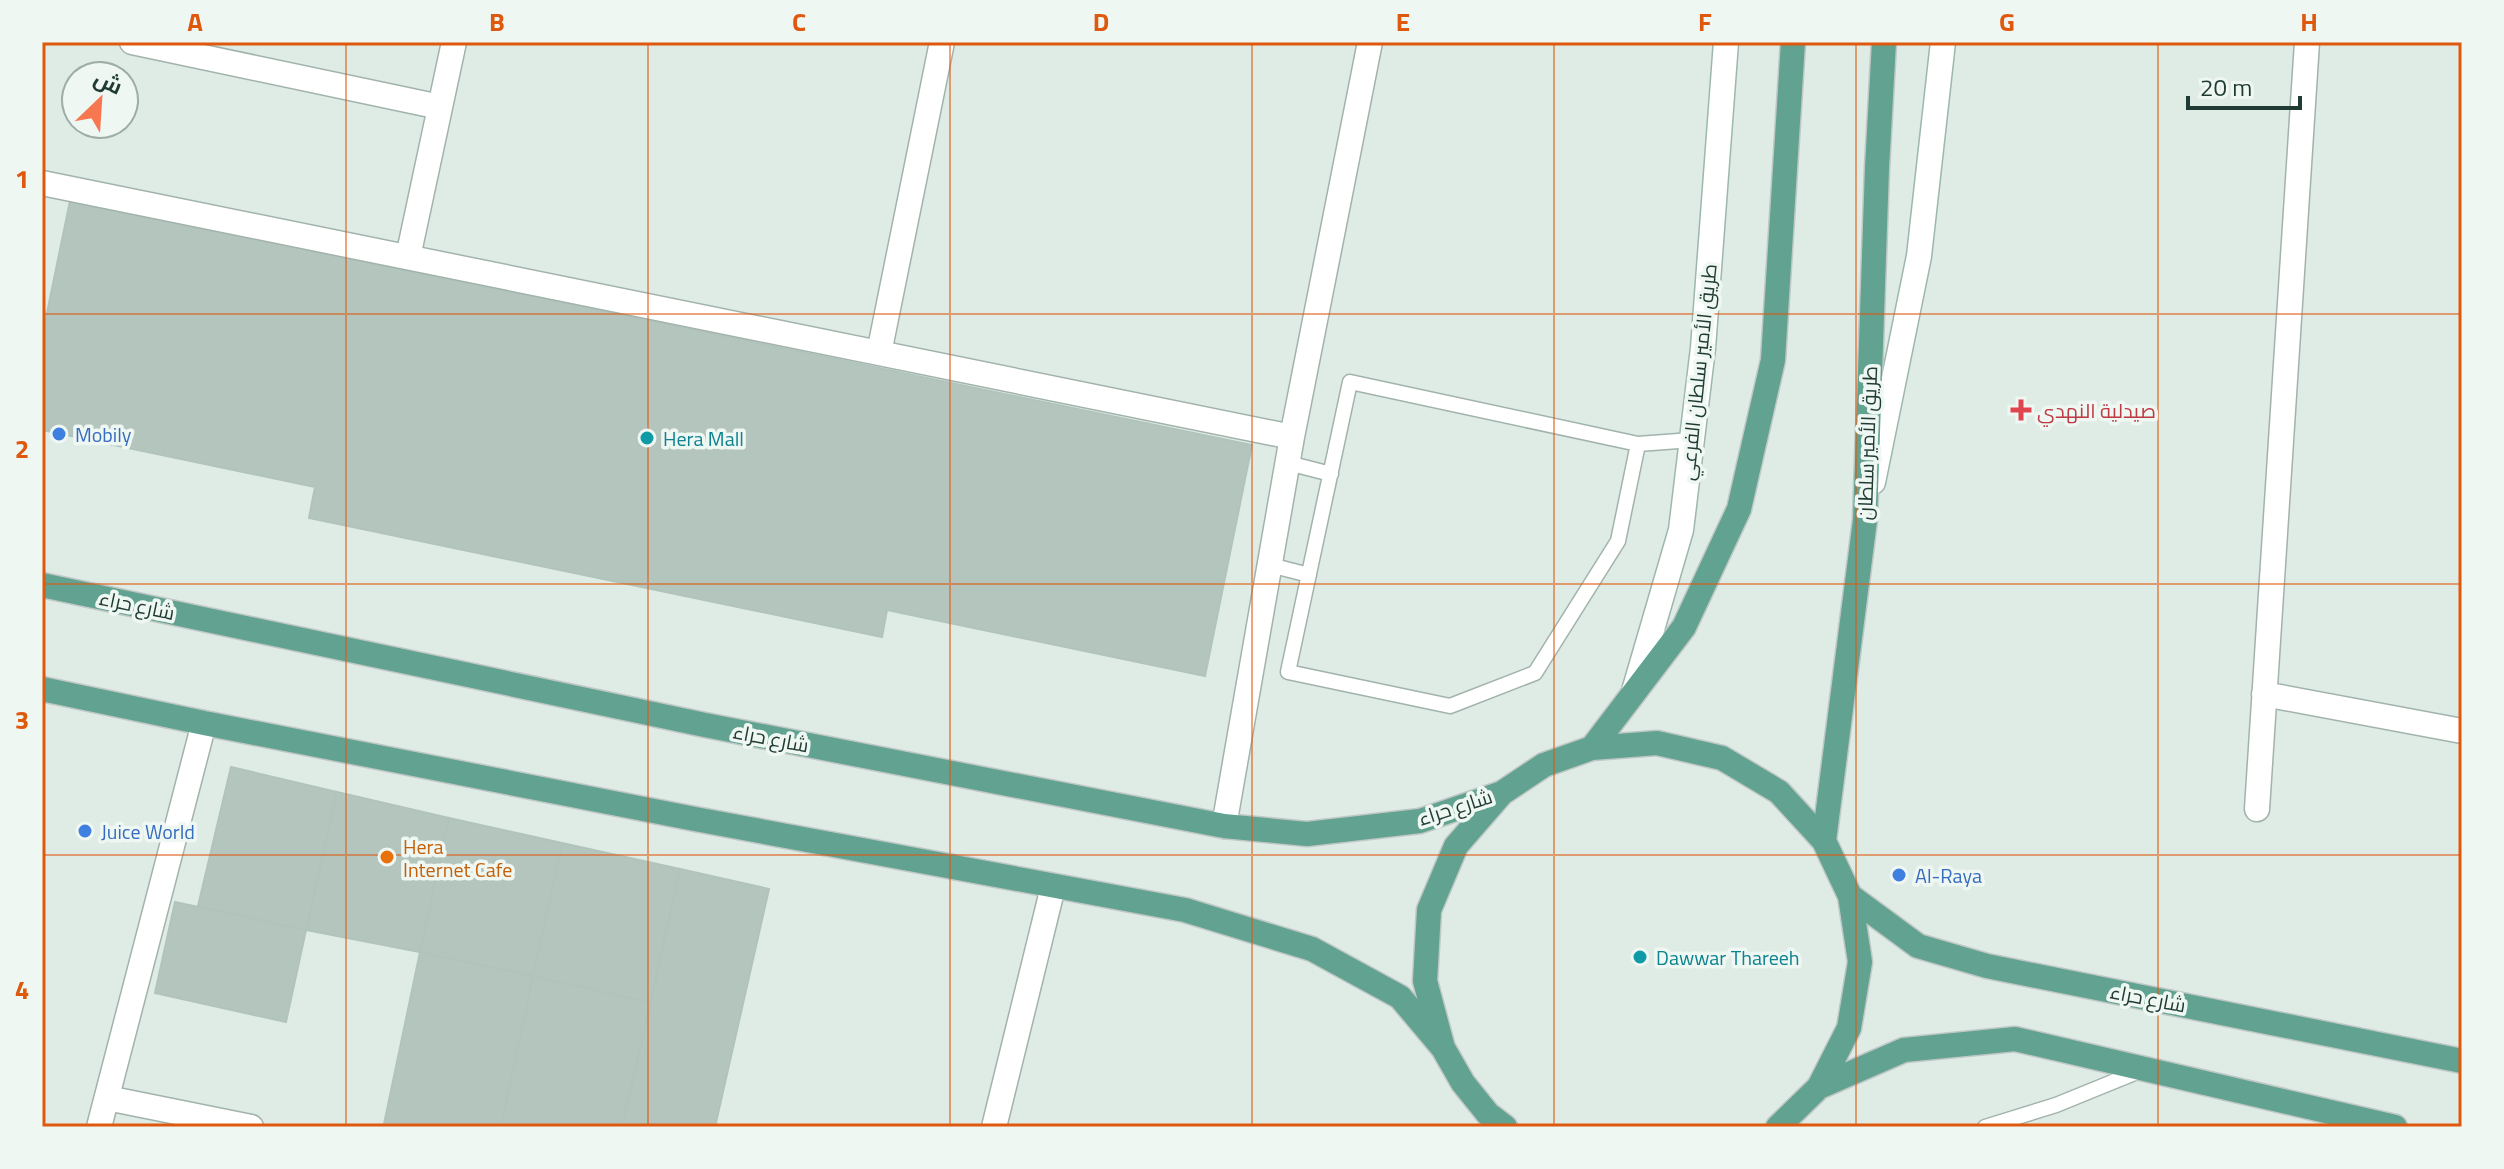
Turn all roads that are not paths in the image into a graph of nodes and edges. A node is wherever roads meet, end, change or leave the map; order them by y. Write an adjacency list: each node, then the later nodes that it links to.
1 (132, 42): 10 (street)
2 (454, 42): 10 (street)
3 (942, 42): 13 (street)
4 (1370, 42): 14 (street)
5 (1726, 42): 15 (street, طريق الأمير سلطان الفرعي)
6 (1793, 42): 25 (main road)
7 (1884, 42): 19 (main road, طريق الأمير سلطان)
8 (1943, 42): 19 (street)
9 (2307, 42): 24 (street)
10 (440, 107): 12 (street)
11 (42, 183): 12 (street)
12 (408, 257): 13 (street)
13 (879, 353): 14 (street)
14 (1292, 437): 17 (street)
15 (1692, 440): 16 (lane); 25 (street, طريق الأمير سلطان الفرعي)
16 (1638, 444): 18 (lane); 21 (lane)
17 (1288, 463): 18 (lane); 20 (street)
18 (1331, 474): 21 (lane)
19 (1865, 520): 32 (main road, طريق الأمير سلطان)
20 (1270, 565): 21 (lane); 31 (street)
21 (1309, 575)
22 (42, 585): 31 (main road, شارع حراء)
23 (42, 689): 26 (main road)
24 (2264, 694): 27 (street); 30 (street)
25 (1633, 695): 28 (main road)
26 (204, 723): 33 (main road); 39 (street)
27 (2462, 731)
28 (1592, 748): 29 (main road); 32 (main road)
29 (1502, 793): 31 (main road, شارع حراء); 35 (main road)
30 (2257, 809)
31 (1224, 826)
32 (1824, 841): 34 (main road)
33 (1053, 887): 35 (main road); 43 (street)
34 (1850, 896): 36 (main road, شارع حراء); 38 (main road)
35 (1443, 1048): 40 (main road)
36 (2462, 1061)
37 (2143, 1070): 38 (main road); 45 (lane); 46 (main road)
38 (1819, 1087): 44 (main road)
39 (107, 1098): 41 (street); 42 (street)
40 (1495, 1123)
41 (99, 1127)
42 (251, 1127)
43 (994, 1127)
44 (1778, 1127)
45 (1985, 1127)
46 (2395, 1127)

